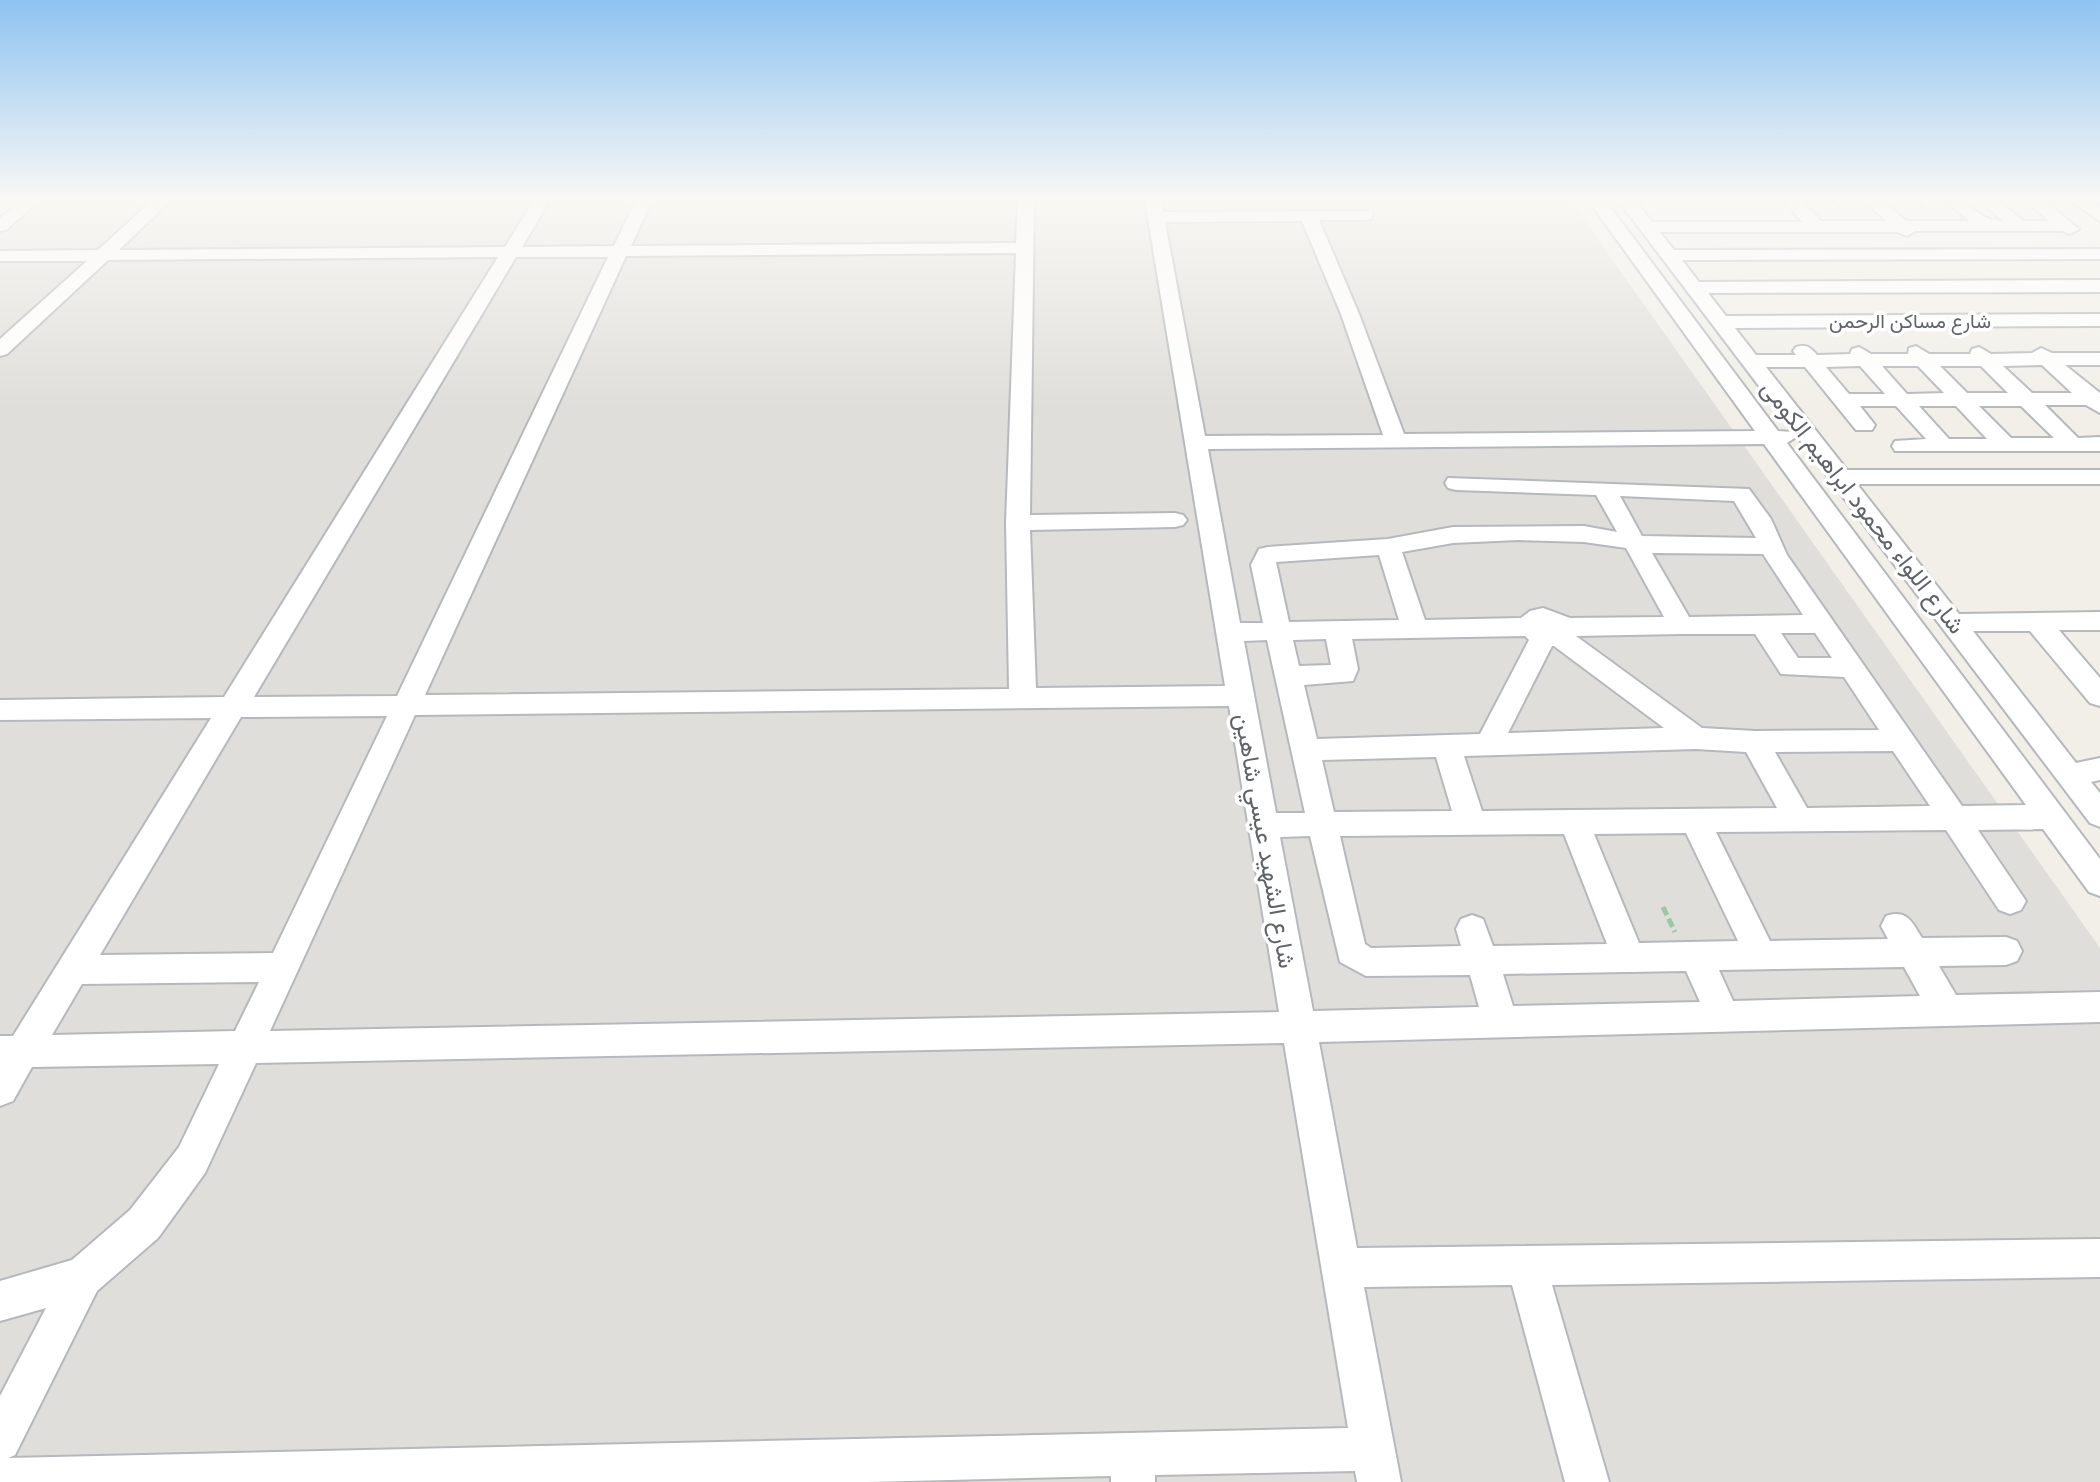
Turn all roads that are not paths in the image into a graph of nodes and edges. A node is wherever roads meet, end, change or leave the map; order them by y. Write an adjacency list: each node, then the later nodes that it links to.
1 (87, 269): 34 (street)
2 (500, 269): 85 (street)
3 (611, 269): 84 (street)
4 (1024, 269): 63 (street)
5 (1164, 269): 51 (street, شارع الشهيد عيسي شاهين)
6 (1331, 269): 50 (street)
7 (1647, 269): 48 (street)
8 (1679, 269): 23 (street, شارع اللواء محمود ابراهيم الكومى)
9 (1735, 269): 24 (street)
10 (1784, 269): 18 (street)
11 (1838, 269): 19 (street)
12 (1893, 269): 20 (street)
13 (1949, 269): 21 (street)
14 (1998, 269): 22 (street)
15 (2053, 269): 16 (street)
16 (2074, 286): 17 (street); 22 (street); 25 (street)
17 (2100, 286)
18 (1800, 287): 19 (street); 24 (street); 29 (street)
19 (1855, 287): 20 (street); 30 (street)
20 (1911, 287): 21 (street); 31 (street)
21 (1968, 287): 22 (street); 26 (street)
22 (2018, 287): 27 (street)
23 (1694, 288): 24 (street); 32 (street, شارع اللواء محمود ابراهيم الكومى)
24 (1751, 288): 33 (street)
25 (2100, 308)
26 (2004, 320): 27 (street, شارع مساكن الرحمن); 31 (street, شارع مساكن الرحمن); 37 (street)
27 (2056, 320): 28 (street, شارع مساكن الرحمن); 35 (street)
28 (2100, 320)
29 (1831, 321): 30 (street, شارع مساكن الرحمن); 33 (street, شارع مساكن الرحمن); 39 (street)
30 (1887, 321): 31 (street, شارع مساكن الرحمن); 40 (street)
31 (1946, 321): 36 (street)
32 (1720, 322): 33 (street, شارع مساكن الرحمن); 41 (street, شارع اللواء محمود ابراهيم الكومى)
33 (1779, 322): 38 (street)
34 (0, 350)
35 (2100, 358): 37 (street)
36 (1985, 359): 37 (street); 40 (street); 42 (street)
37 (2047, 359): 46 (street)
38 (1811, 360): 39 (street); 41 (street); 43 (street)
39 (1866, 360): 40 (street); 44 (street)
40 (1924, 360): 45 (street)
41 (1750, 361): 49 (street, شارع اللواء محمود ابراهيم الكومى)
42 (2026, 399): 45 (street); 46 (street); 55 (street)
43 (1844, 400): 44 (street); 47 (street)
44 (1902, 400): 45 (street); 53 (street)
45 (1962, 400): 54 (street)
46 (2097, 402)
47 (1864, 425)
48 (1771, 437): 49 (street); 50 (street); 96 (street)
49 (1809, 437): 57 (street, شارع اللواء محمود ابراهيم الكومى)
50 (1396, 441): 51 (street)
51 (1194, 443): 78 (street, شارع الشهيد عيسي شاهين)
52 (2100, 444): 55 (street)
53 (1943, 445): 54 (street); 56 (street)
54 (2005, 445): 55 (street)
55 (2073, 445)
56 (1903, 446)
57 (1840, 477): 58 (street); 70 (street, شارع اللواء محمود ابراهيم الكومى)
58 (2100, 477)
59 (1456, 483): 60 (street)
60 (1561, 485): 61 (street); 64 (street)
61 (1604, 489): 65 (street); 66 (street)
62 (1175, 520): 63 (street)
63 (1018, 523): 83 (street)
64 (1584, 534): 65 (street); 67 (street)
65 (1636, 543): 66 (street); 74 (street)
66 (1771, 546): 72 (street)
67 (1388, 547): 75 (street); 77 (street)
68 (2100, 622): 71 (street)
69 (1547, 623): 74 (street); 75 (street); 87 (street); 89 (street)
70 (1953, 623): 71 (street); 94 (street, شارع اللواء محمود ابراهيم الكومى)
71 (2038, 623): 82 (street)
72 (1821, 624): 73 (street); 79 (street)
73 (1762, 625): 74 (street); 79 (street)
74 (1682, 626)
75 (1415, 629): 76 (street)
76 (1337, 630): 77 (street); 80 (street)
77 (1278, 631): 78 (street); 80 (street)
78 (1228, 632): 81 (street, شارع الشهيد عيسي شاهين)
79 (1851, 668): 88 (street)
80 (1288, 676): 92 (street)
81 (1239, 696): 83 (street); 102 (street, شارع الشهيد عيسي شاهين)
82 (2100, 696)
83 (1023, 698): 84 (street)
84 (408, 705): 85 (street); 112 (street)
85 (233, 708): 86 (street); 113 (street)
86 (0, 710)
87 (1696, 738): 89 (street); 90 (street)
88 (1899, 740): 90 (street); 97 (street)
89 (1490, 742): 91 (street)
90 (1755, 742): 98 (street)
91 (1447, 748): 92 (street); 101 (street)
92 (1304, 750): 103 (street)
93 (2100, 769): 94 (street)
94 (2070, 776): 95 (street, شارع اللواء محمود ابراهيم الكومى)
95 (2100, 815)
96 (2051, 817): 97 (street); 104 (street)
97 (1952, 818): 98 (street); 105 (street)
98 (1798, 819): 99 (street)
99 (1695, 820): 100 (street); 109 (street)
100 (1574, 822): 101 (street); 111 (street)
101 (1471, 823): 103 (street)
102 (1262, 825): 103 (street); 118 (street, شارع الشهيد عيسي شاهين)
103 (1320, 825): 107 (street)
104 (2100, 883)
105 (2010, 901)
106 (1904, 939): 108 (street); 109 (street); 115 (street)
107 (1477, 945): 111 (street); 117 (street)
108 (2006, 951)
109 (1761, 955): 110 (street)
110 (1696, 956): 111 (street); 116 (street)
111 (1629, 958)
112 (283, 967): 113 (street); 119 (street)
113 (72, 970): 120 (street)
114 (2100, 1007): 115 (street)
115 (1947, 1011): 116 (street)
116 (1723, 1016): 117 (street)
117 (1501, 1022): 118 (street)
118 (1298, 1027): 119 (street); 124 (street, شارع الشهيد عيسي شاهين)
119 (245, 1046): 120 (street); 125 (street)
120 (11, 1052): 121 (street)
121 (0, 1089)
122 (2100, 1258): 123 (street)
123 (1526, 1264): 124 (street); 131 (street)
124 (1341, 1268): 128 (street, شارع الشهيد عيسي شاهين)
125 (83, 1277): 126 (street); 127 (street)
126 (0, 1301)
127 (0, 1440)
128 (1376, 1466): 129 (street)
129 (1133, 1468): 130 (street)
130 (0, 1480)
131 (1587, 1482)

